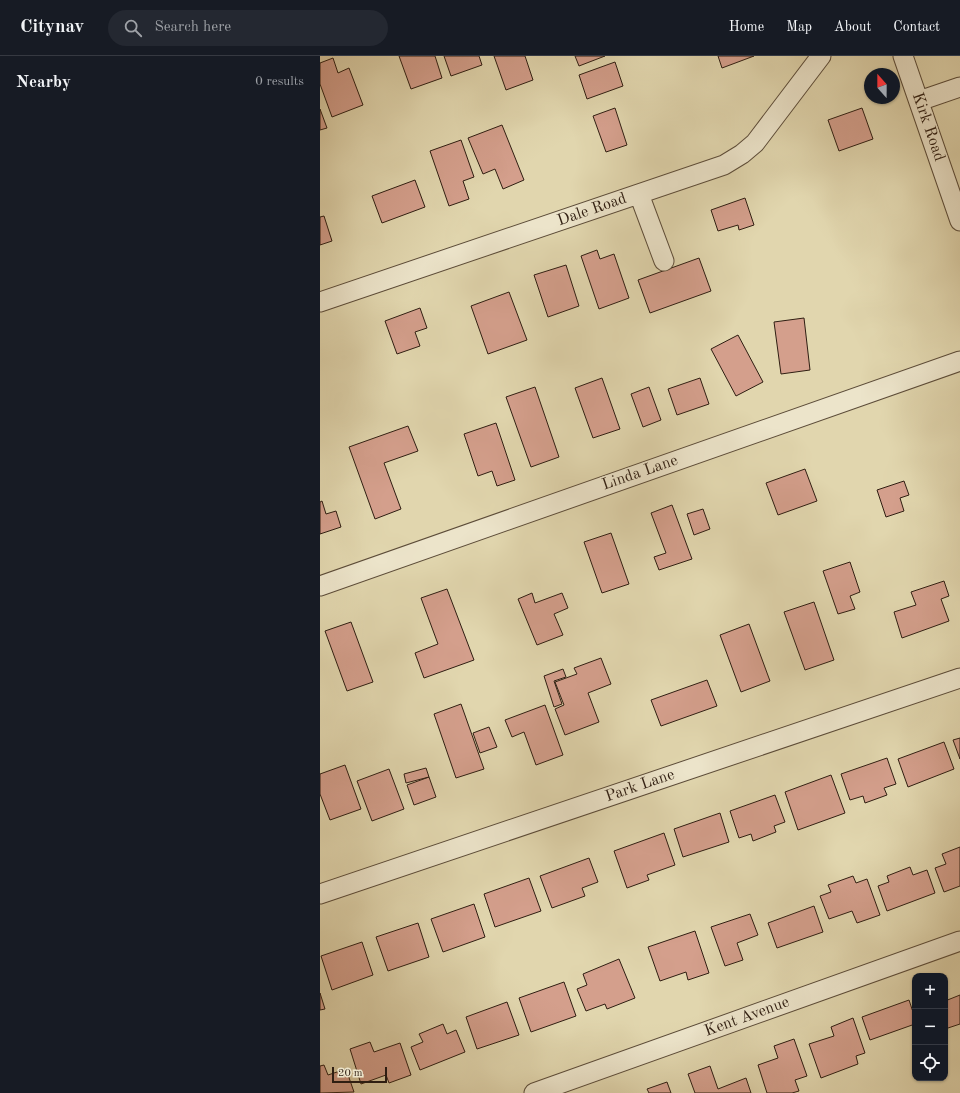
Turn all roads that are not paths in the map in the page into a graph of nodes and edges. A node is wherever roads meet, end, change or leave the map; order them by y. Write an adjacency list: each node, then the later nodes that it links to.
1 (821, 56): 5 (street, Dale Road)
2 (903, 56): 4 (street, Kirk Road)
3 (960, 87): 4 (street)
4 (919, 101): 6 (street, Kirk Road)
5 (639, 194): 7 (street); 8 (street, Dale Road)
6 (960, 221)
7 (664, 261)
8 (320, 302)
9 (960, 361): 10 (street, Linda Lane)
10 (320, 586)
11 (960, 678): 12 (street, Park Lane)
12 (320, 894)
13 (960, 941): 14 (street, Kent Avenue)
14 (534, 1093)

